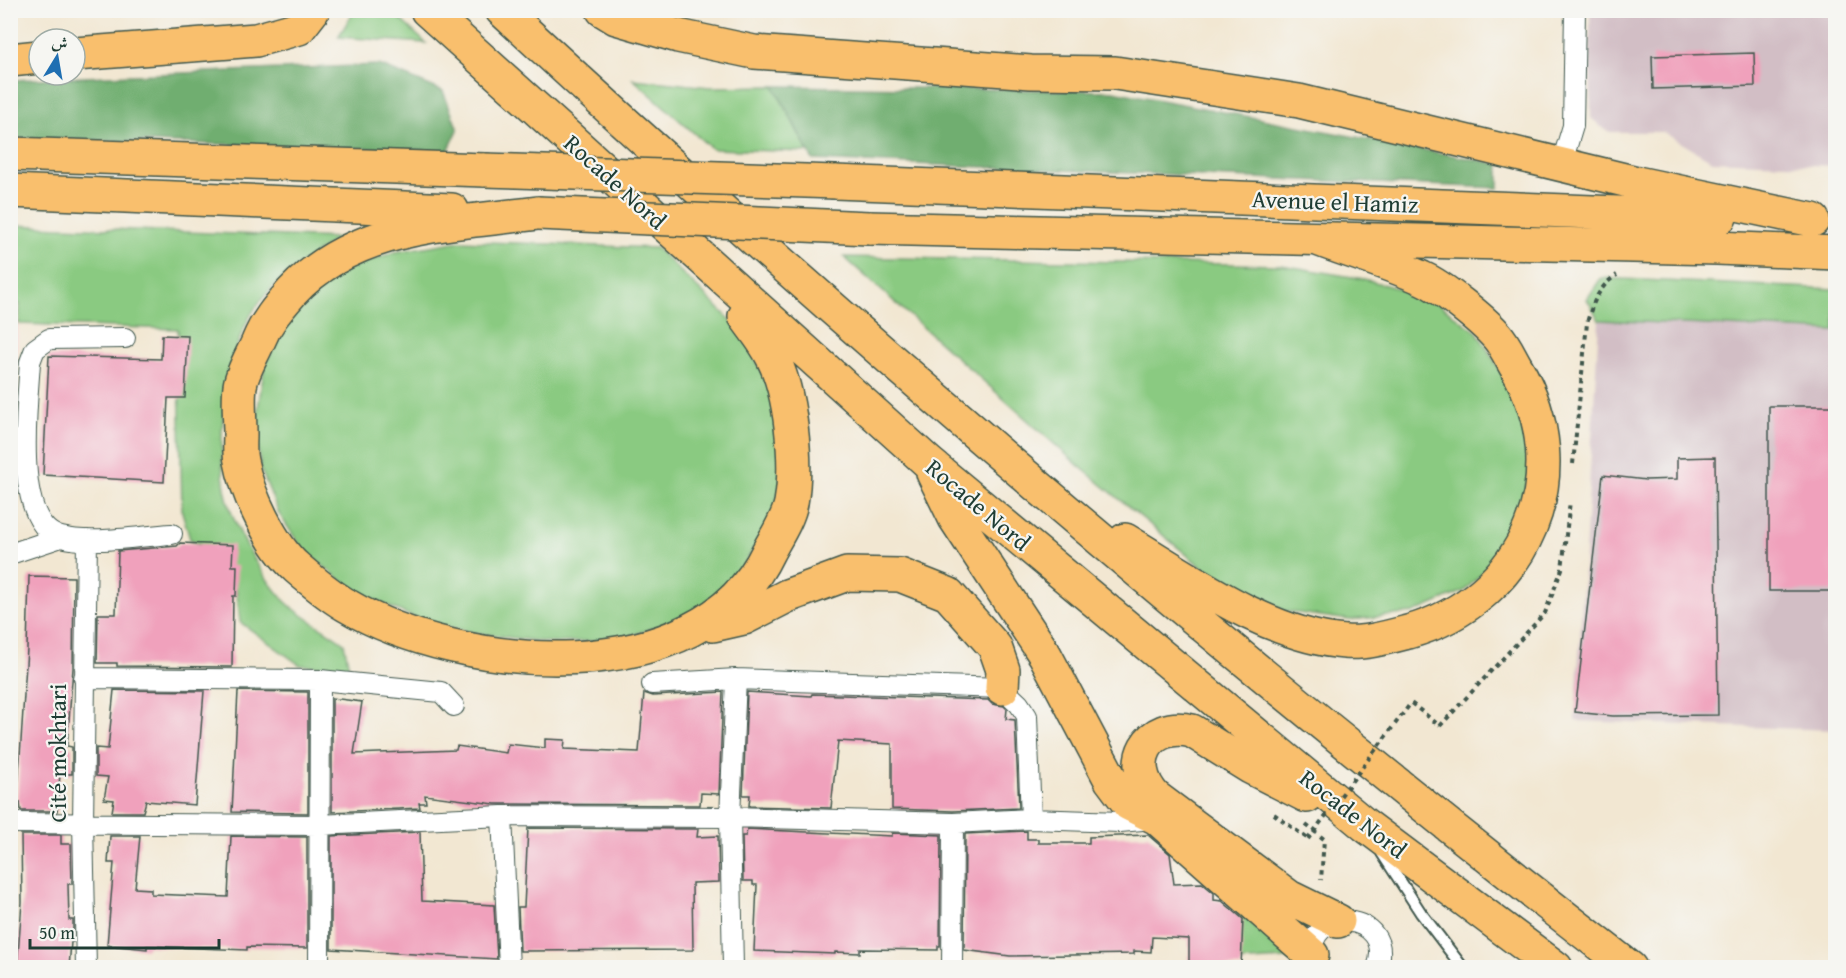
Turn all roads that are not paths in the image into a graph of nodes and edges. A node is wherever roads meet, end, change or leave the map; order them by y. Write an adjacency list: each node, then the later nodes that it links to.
1 (313, 10): 6 (highway)
2 (427, 10): 16 (highway, Rocade Nord)
3 (502, 10): 19 (highway, Rocade Nord)
4 (603, 10): 10 (highway)
5 (1575, 10): 10 (street)
6 (87, 53)
7 (27, 58): 8 (highway)
8 (10, 60)
9 (10, 154): 13 (highway, Avenue el Hamiz, bridge)
10 (1561, 165): 13 (highway)
11 (10, 191): 12 (highway)
12 (538, 213): 14 (highway, bridge); 24 (highway)
13 (1824, 220)
14 (1320, 240): 15 (highway); 19 (highway)
15 (1836, 254)
16 (717, 275): 18 (highway, Rocade Nord); 24 (highway)
17 (125, 338): 21 (street)
18 (929, 463): 33 (highway); 39 (highway, Rocade Nord)
19 (1038, 487): 50 (highway, Rocade Nord)
20 (171, 534): 22 (street)
21 (60, 537): 22 (street); 23 (street)
22 (87, 540): 25 (street, Cité mokhtari)
23 (10, 554)
24 (689, 631): 29 (highway)
25 (84, 678): 26 (street); 35 (street, Cité mokhtari)
26 (320, 680): 30 (street); 38 (street)
27 (736, 680): 28 (street); 29 (street); 32 (street)
28 (652, 684)
29 (1002, 688): 34 (street)
30 (454, 706)
31 (502, 816): 32 (street); 38 (street); 44 (street)
32 (730, 817): 37 (street); 45 (street)
33 (1157, 818): 34 (street); 41 (highway)
34 (1031, 819): 37 (street)
35 (83, 822): 36 (street); 38 (street); 42 (street, Cité mokhtari)
36 (10, 823)
37 (953, 823): 46 (street)
38 (319, 825): 43 (street)
39 (1365, 825): 40 (highway); 48 (lane); 49 (highway, Rocade Nord)
40 (1328, 918): 41 (street); 47 (street)
41 (1313, 961)
42 (86, 968)
43 (319, 968)
44 (509, 968)
45 (733, 968)
46 (952, 968)
47 (1377, 968)
48 (1463, 968)
49 (1556, 968)
50 (1630, 968)

